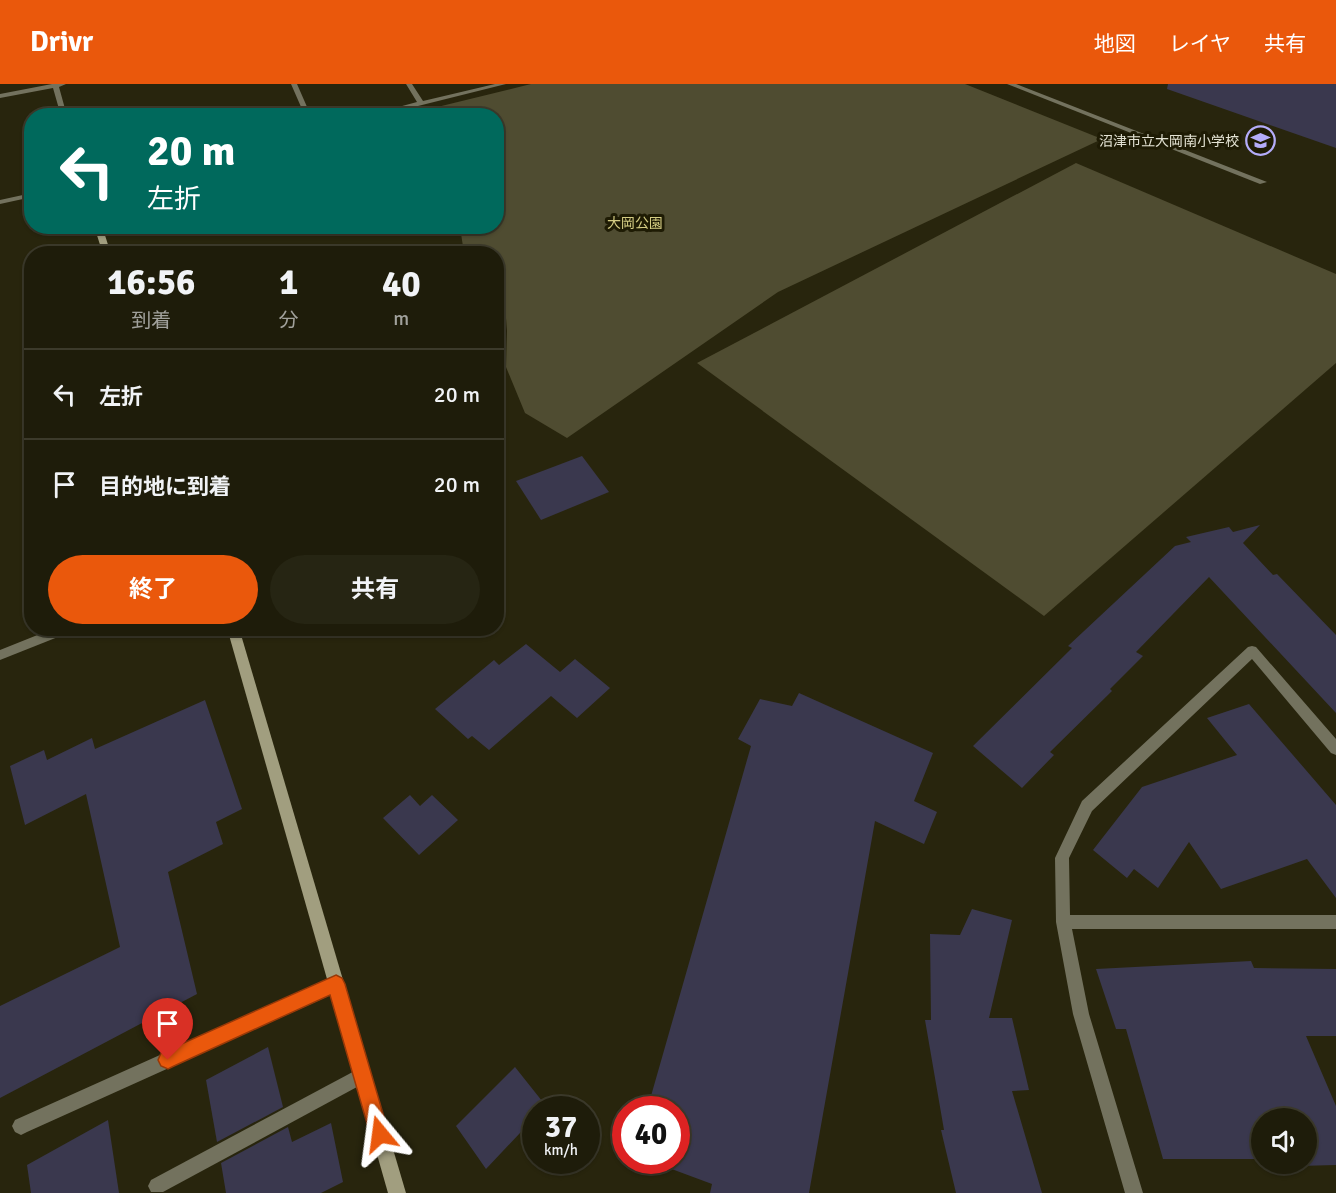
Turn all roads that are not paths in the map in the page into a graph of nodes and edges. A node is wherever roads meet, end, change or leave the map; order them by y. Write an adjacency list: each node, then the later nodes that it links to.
1 (58, 84): 6 (street); 8 (street)
2 (294, 84): 9 (street)
3 (409, 84): 7 (street)
4 (503, 84): 7 (street)
5 (1010, 84): 11 (street)
6 (0, 96)
7 (421, 103): 10 (street)
8 (62, 108)
9 (304, 108)
10 (401, 108)
11 (1263, 182)
12 (24, 197): 13 (street)
13 (0, 202)
14 (49, 636): 16 (street)
15 (235, 636): 20 (street)
16 (0, 655)
17 (1336, 749): 18 (street)
18 (1063, 922): 19 (street); 25 (street)
19 (1336, 922)
20 (336, 984): 21 (street); 22 (street)
21 (362, 1075): 23 (street); 24 (street)
22 (21, 1126)
23 (157, 1186)
24 (397, 1193)
25 (1134, 1193)

